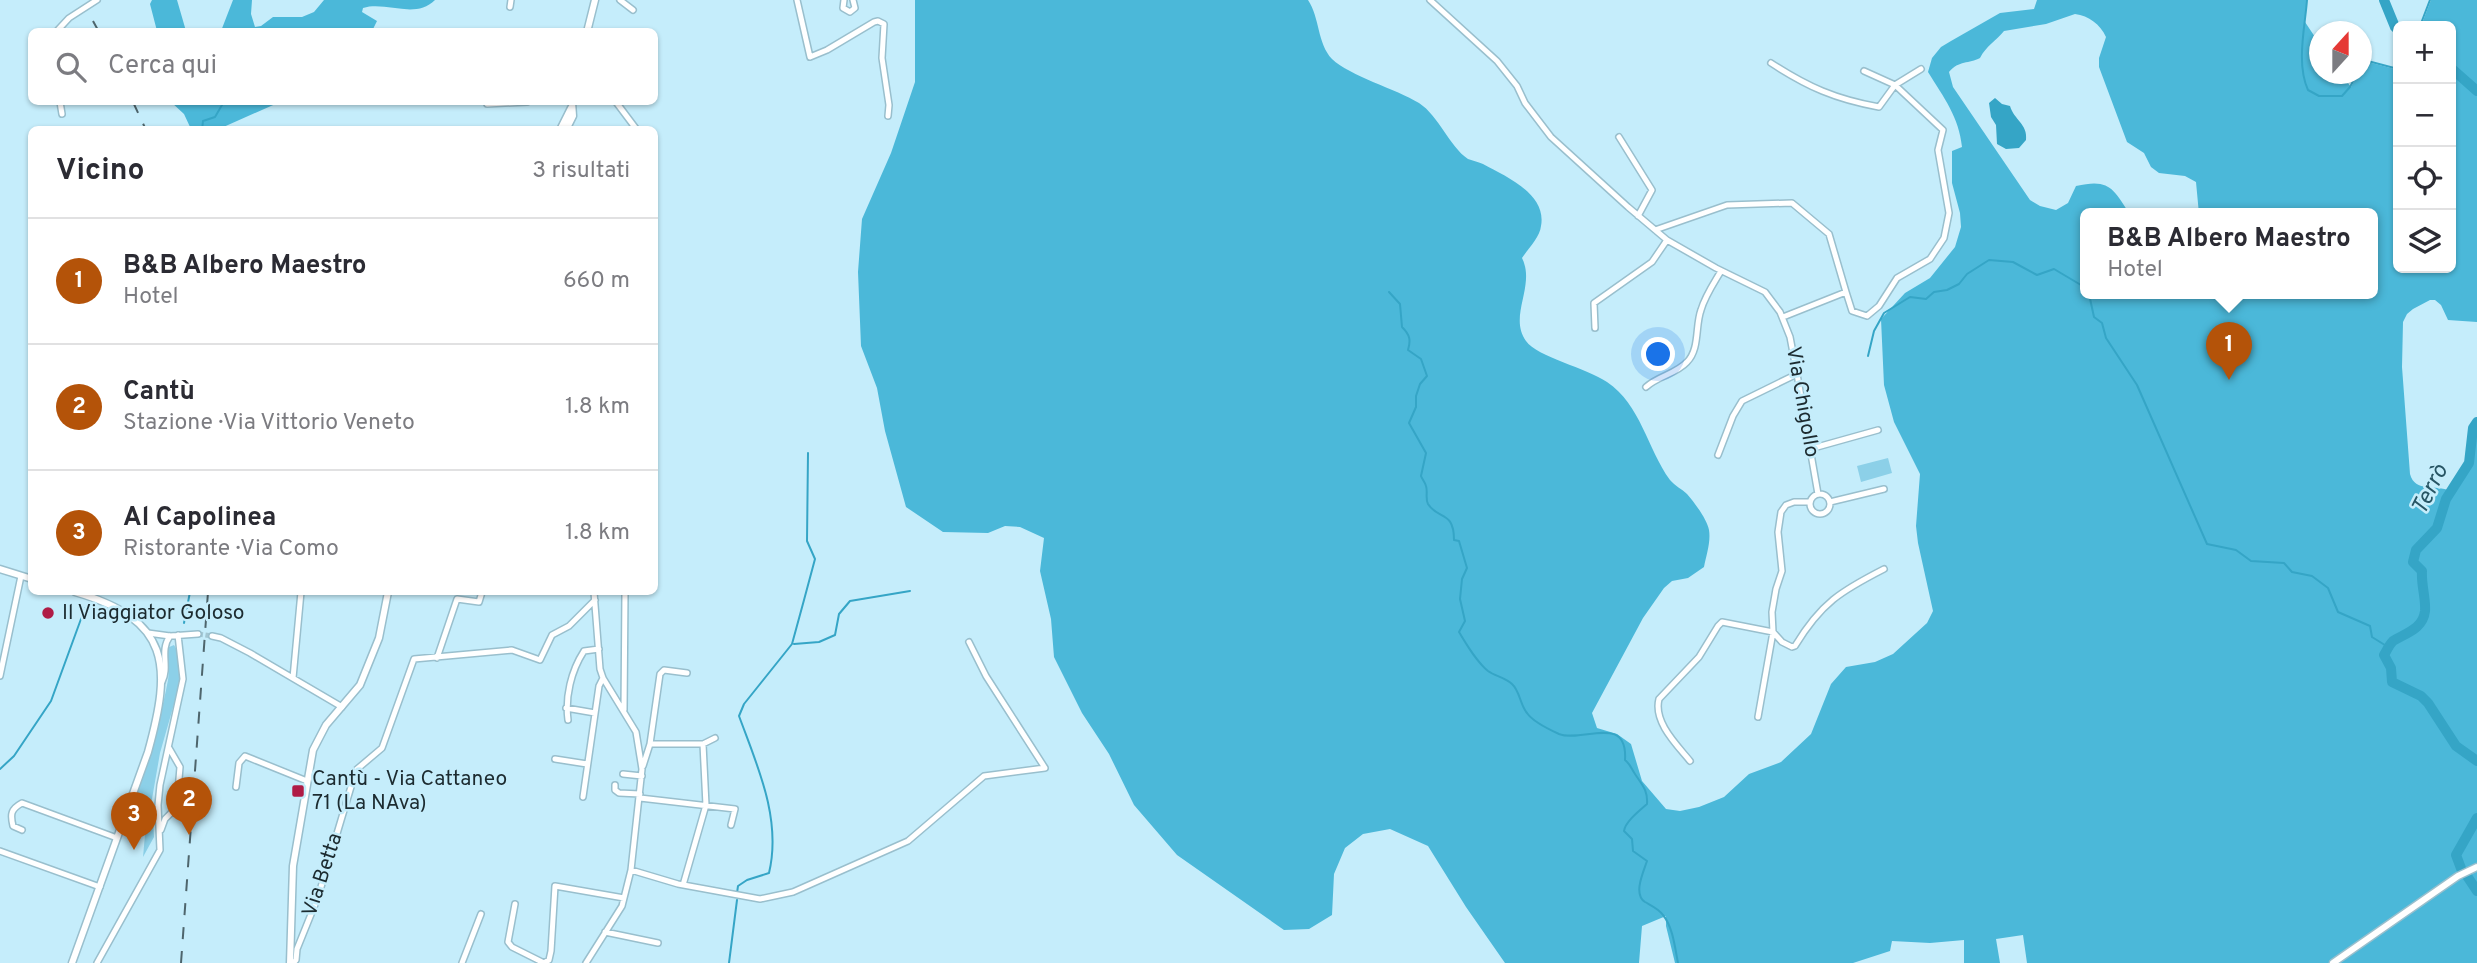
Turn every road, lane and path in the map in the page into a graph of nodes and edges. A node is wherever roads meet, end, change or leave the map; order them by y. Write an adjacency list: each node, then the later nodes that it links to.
1 (97, 0): 9 (street)
2 (594, 0): 10 (street)
3 (620, 0): 8 (street)
4 (797, 0): 19 (street)
5 (844, 0): 6 (street)
6 (853, 0)
7 (1430, 0): 23 (street)
8 (633, 10)
9 (60, 28)
10 (588, 28)
11 (1771, 64): 14 (street)
12 (1921, 69): 14 (street)
13 (1864, 71): 14 (street)
14 (1895, 85): 27 (street)
15 (60, 105): 18 (street)
16 (572, 105): 20 (street)
17 (618, 105): 21 (street)
18 (62, 114)
19 (888, 116)
20 (565, 126)
21 (634, 126)
22 (1619, 137): 23 (street)
23 (1638, 216): 24 (street)
24 (1655, 230): 25 (street); 27 (street)
25 (1667, 240): 26 (street); 29 (street)
26 (1721, 271): 28 (street); 31 (street)
27 (1846, 292): 28 (street)
28 (1782, 315): 30 (street, Via Chigollo)
29 (1595, 328)
30 (1797, 374): 33 (street, Via Chigollo); 34 (street)
31 (1646, 387)
32 (1878, 430): 33 (street)
33 (1810, 449): 36 (street, Via Chigollo)
34 (1718, 455)
35 (1884, 489): 38 (street)
36 (1818, 494): 37 (street); 38 (street)
37 (1810, 502): 38 (street); 50 (street)
38 (1830, 502)
39 (0, 569): 41 (street)
40 (1884, 569): 50 (street)
41 (21, 576): 42 (street); 60 (street)
42 (28, 578)
43 (83, 595): 53 (street)
44 (301, 595): 61 (street)
45 (387, 595): 64 (street)
46 (481, 595): 58 (street)
47 (594, 595): 49 (street)
48 (625, 595): 66 (street)
49 (595, 600): 57 (street); 58 (street, Via Betta)
50 (1773, 632): 68 (street); 75 (street)
51 (198, 634): 52 (street)
52 (178, 635): 54 (street); 73 (street)
53 (150, 636): 54 (street); 63 (street)
54 (170, 636): 63 (street)
55 (212, 636): 61 (street)
56 (969, 642): 93 (street)
57 (599, 649): 62 (street); 65 (street)
58 (437, 658): 102 (street, Via Betta)
59 (687, 674): 71 (street)
60 (0, 676)
61 (293, 678): 64 (street)
62 (603, 678): 66 (street); 67 (street)
63 (162, 682): 89 (street)
64 (342, 707): 80 (street)
65 (566, 708): 67 (street); 69 (street)
66 (624, 710): 77 (street)
67 (595, 713): 76 (street)
68 (1758, 717)
69 (568, 720)
70 (715, 738): 72 (street)
71 (650, 744): 72 (street); 77 (street)
72 (703, 744): 85 (street)
73 (169, 748): 88 (street); 88 (street)
74 (555, 759): 76 (street)
75 (1690, 761)
76 (587, 764): 84 (street)
77 (642, 769): 79 (street)
78 (623, 774): 79 (street)
79 (642, 776): 83 (street)
80 (307, 781): 82 (street); 102 (street)
81 (615, 785): 83 (street)
82 (236, 787)
83 (640, 796): 85 (street); 92 (street)
84 (583, 797)
85 (706, 805): 86 (street); 93 (street)
86 (731, 825)
87 (22, 830): 89 (street)
88 (160, 834): 101 (street)
89 (117, 838): 94 (street)
90 (0, 851): 94 (street)
91 (2477, 867): 106 (street)
92 (631, 870): 93 (street); 95 (street)
93 (683, 885)
94 (100, 887): 100 (street)
95 (624, 898): 98 (street); 104 (street)
96 (516, 904): 104 (street)
97 (481, 914): 103 (street)
98 (605, 932): 99 (street); 105 (street)
99 (657, 943)
100 (72, 963)
101 (97, 963)
102 (292, 963)
103 (462, 963)
104 (544, 963)
105 (586, 963)
106 (2333, 963)

